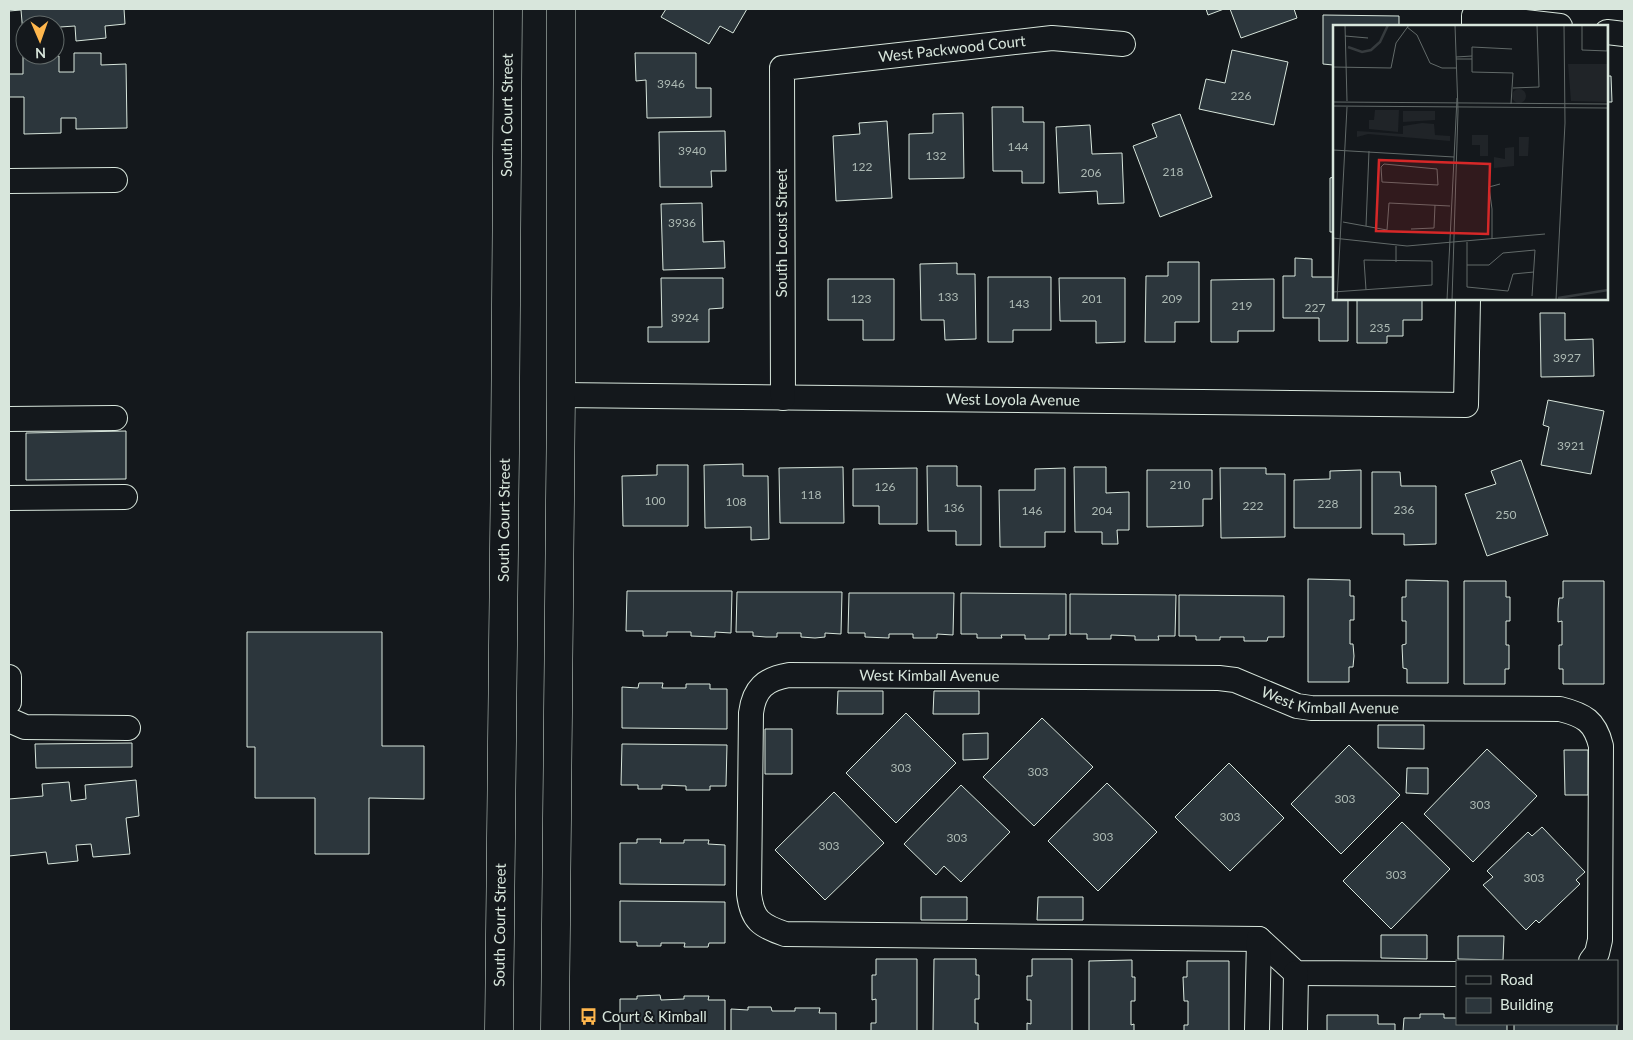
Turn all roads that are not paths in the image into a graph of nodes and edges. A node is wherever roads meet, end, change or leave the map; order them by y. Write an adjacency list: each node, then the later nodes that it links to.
1 (508, 9): 26 (street, South Court Street)
2 (561, 9): 12 (street)
3 (1474, 21): 4 (street)
4 (1543, 25)
5 (1608, 32): 6 (street)
6 (1624, 34)
7 (1123, 44): 8 (street, West Packwood Court)
8 (782, 68): 13 (street, South Locust Street)
9 (9, 180): 10 (street)
10 (116, 180)
11 (1468, 300): 13 (street, West Loyola Avenue)
12 (561, 395): 13 (street, West Loyola Avenue); 27 (street)
13 (783, 398)
14 (115, 418): 15 (street)
15 (9, 419)
16 (126, 497): 17 (street)
17 (9, 498)
18 (9, 677): 19 (street)
19 (9, 702)
20 (9, 720): 21 (street)
21 (128, 728)
22 (1259, 938): 23 (street, West Kimball Avenue); 24 (street); 28 (street)
23 (1592, 960)
24 (1296, 973): 25 (street); 29 (street)
25 (1456, 974)
26 (499, 1031)
27 (555, 1031)
28 (1257, 1031)
29 (1295, 1031)

